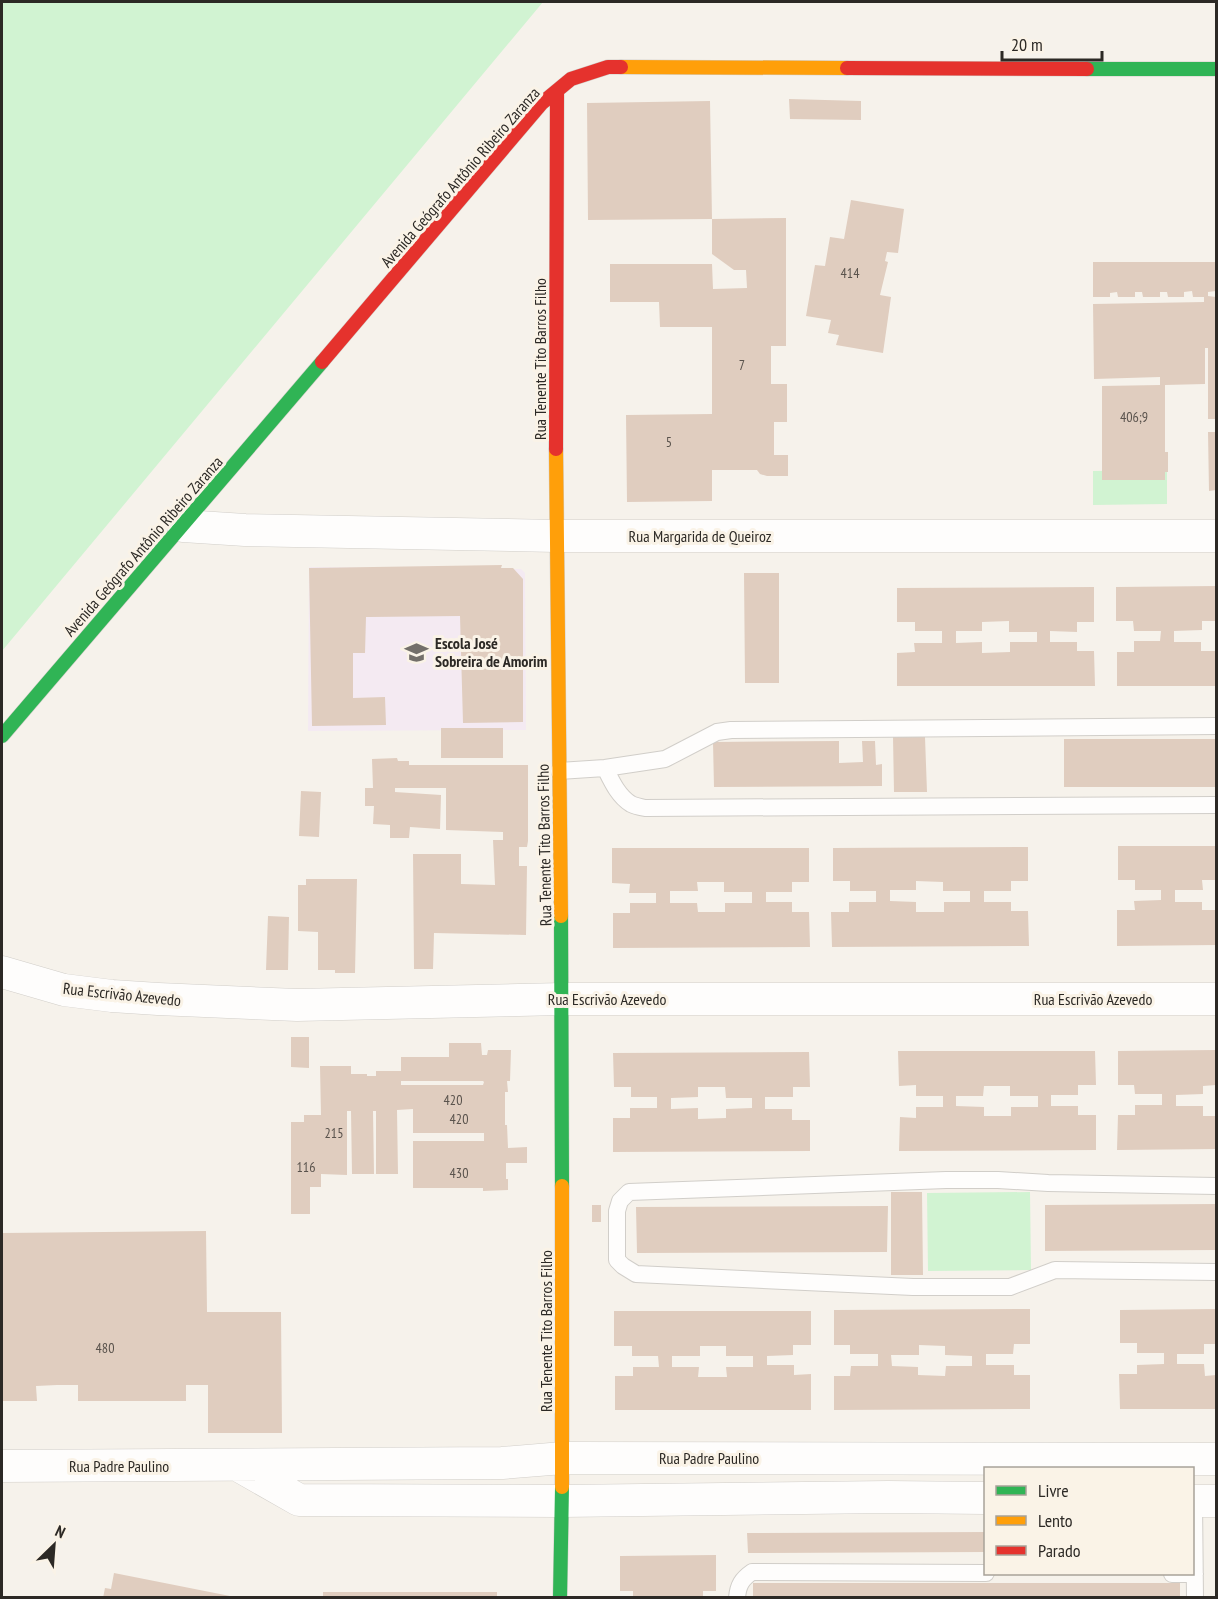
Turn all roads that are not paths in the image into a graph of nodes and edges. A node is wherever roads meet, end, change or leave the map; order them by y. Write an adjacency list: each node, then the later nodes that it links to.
1 (1216, 69): 2 (street, Avenida Geógrafo Antônio Ribeiro Zaranza)
2 (557, 92): 3 (street, Avenida Geógrafo Antônio Ribeiro Zaranza); 4 (street, Rua Tenente Tito Barros Filho)
3 (183, 526): 4 (street, Rua Margarida de Queiroz); 7 (street, Avenida Geógrafo Antônio Ribeiro Zaranza)
4 (556, 536): 5 (street, Rua Margarida de Queiroz); 9 (street, Rua Tenente Tito Barros Filho)
5 (1216, 536)
6 (1216, 726): 8 (lane)
7 (2, 736)
8 (604, 768): 9 (lane); 10 (lane)
9 (559, 771): 12 (street, Rua Tenente Tito Barros Filho)
10 (1216, 805)
11 (2, 972): 12 (street, Rua Escrivão Azevedo)
12 (562, 999): 13 (street, Rua Escrivão Azevedo); 16 (street, Rua Tenente Tito Barros Filho)
13 (1216, 999)
14 (1216, 1186): 15 (lane)
15 (1216, 1272)
16 (563, 1458): 18 (street, Rua Padre Paulino); 20 (street, Rua Padre Paulino); 22 (street, Rua Tenente Tito Barros Filho)
17 (1216, 1459): 18 (street, Rua Padre Paulino)
18 (1182, 1464)
19 (2, 1466): 20 (street, Rua Padre Paulino)
20 (237, 1466): 22 (street, Rua Padre Paulino)
21 (984, 1498): 22 (street, Rua Padre Paulino)
22 (562, 1501): 26 (street, Rua Tenente Tito Barros Filho)
23 (1201, 1501): 25 (lane)
24 (984, 1573): 27 (lane)
25 (1195, 1574): 28 (lane)
26 (560, 1598)
27 (737, 1598)
28 (1196, 1598)

